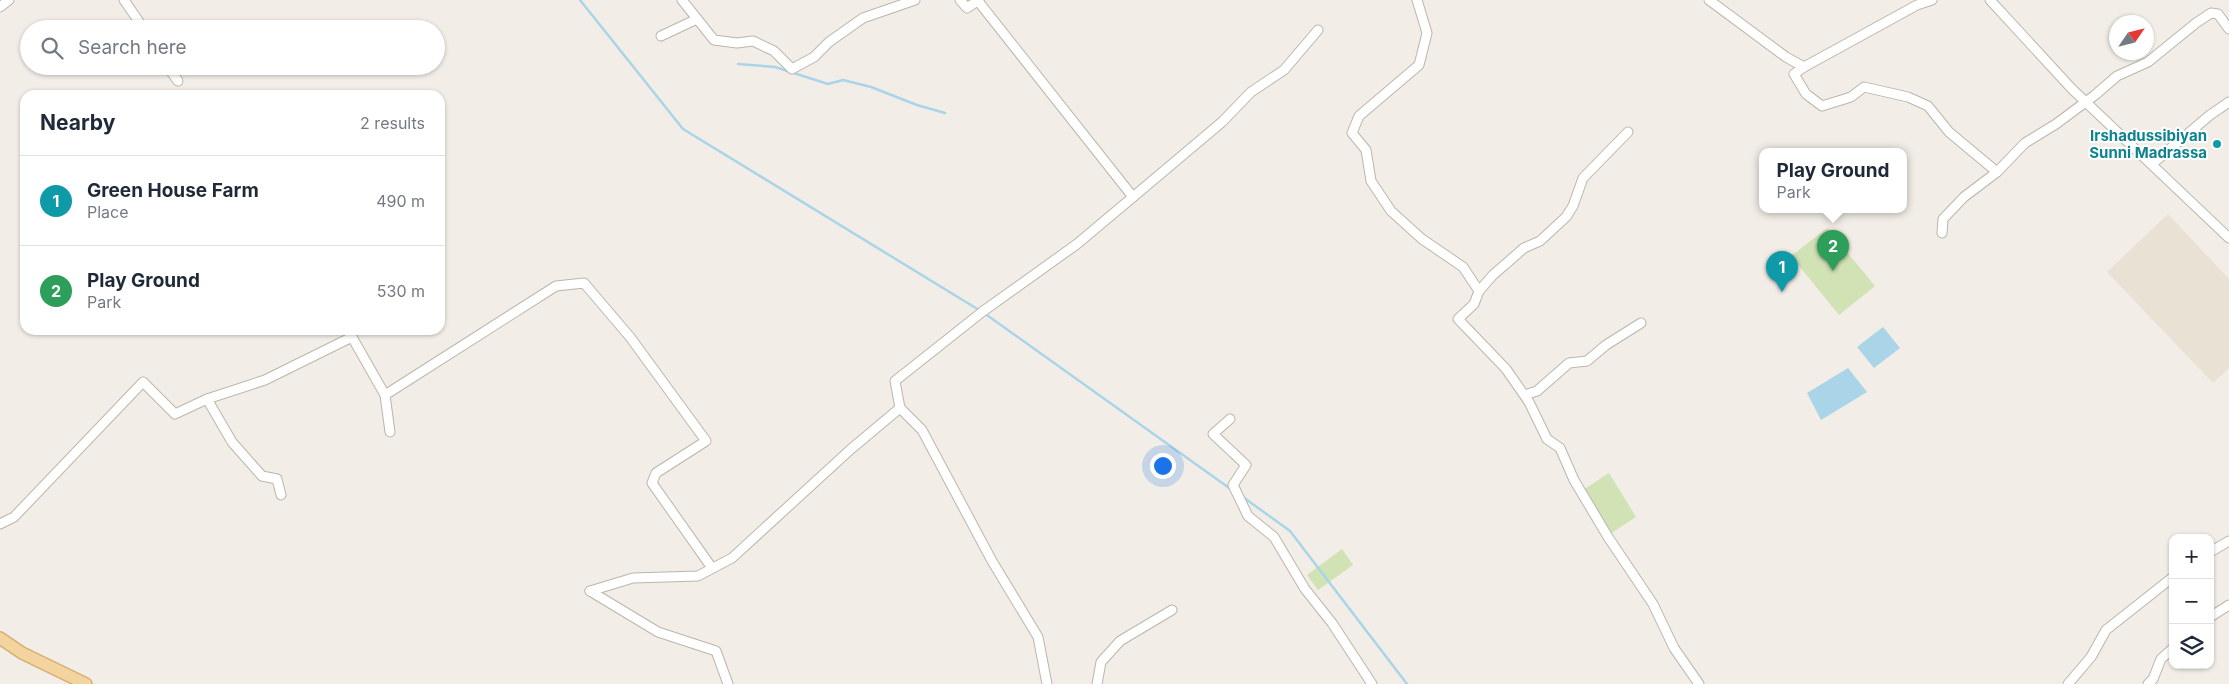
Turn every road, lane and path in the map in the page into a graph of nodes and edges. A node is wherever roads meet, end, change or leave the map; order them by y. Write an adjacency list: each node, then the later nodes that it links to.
1 (9, 0): 11 (street)
2 (124, 0): 13 (street)
3 (682, 0): 12 (street)
4 (915, 0): 12 (street)
5 (960, 0): 6 (street)
6 (978, 0): 25 (street)
7 (1417, 0): 28 (street)
8 (1709, 0): 17 (street)
9 (1932, 0): 17 (street)
10 (1990, 0): 20 (street)
11 (0, 8)
12 (697, 19): 16 (street)
13 (138, 20)
14 (2229, 29): 20 (street)
15 (1318, 30): 25 (street)
16 (660, 36)
17 (1804, 67): 24 (street)
18 (174, 75): 19 (street)
19 (178, 81)
20 (2086, 101): 23 (street); 24 (street)
21 (2229, 102): 23 (street)
22 (1628, 132): 28 (street)
23 (2152, 164): 27 (street)
24 (1997, 172): 26 (street)
25 (1134, 197): 33 (street)
26 (1942, 233)
27 (2229, 238)
28 (1479, 290): 31 (street)
29 (1641, 323): 31 (street)
30 (385, 395): 32 (street); 35 (street); 40 (street)
31 (1525, 395): 52 (street)
32 (207, 399): 36 (street); 37 (street)
33 (900, 408): 40 (street); 49 (street)
34 (1230, 419): 51 (street)
35 (390, 432)
36 (281, 495)
37 (0, 524)
38 (2229, 541): 39 (street)
39 (2214, 550)
40 (712, 568): 48 (street)
41 (2170, 579): 53 (street)
42 (2229, 605): 44 (street)
43 (1172, 610): 50 (street)
44 (2214, 614)
45 (0, 638): 47 (main road)
46 (2169, 652): 54 (street)
47 (86, 684)
48 (728, 684)
49 (1047, 684)
50 (1097, 684)
51 (1372, 684)
52 (1699, 684)
53 (2068, 684)
54 (2148, 684)

